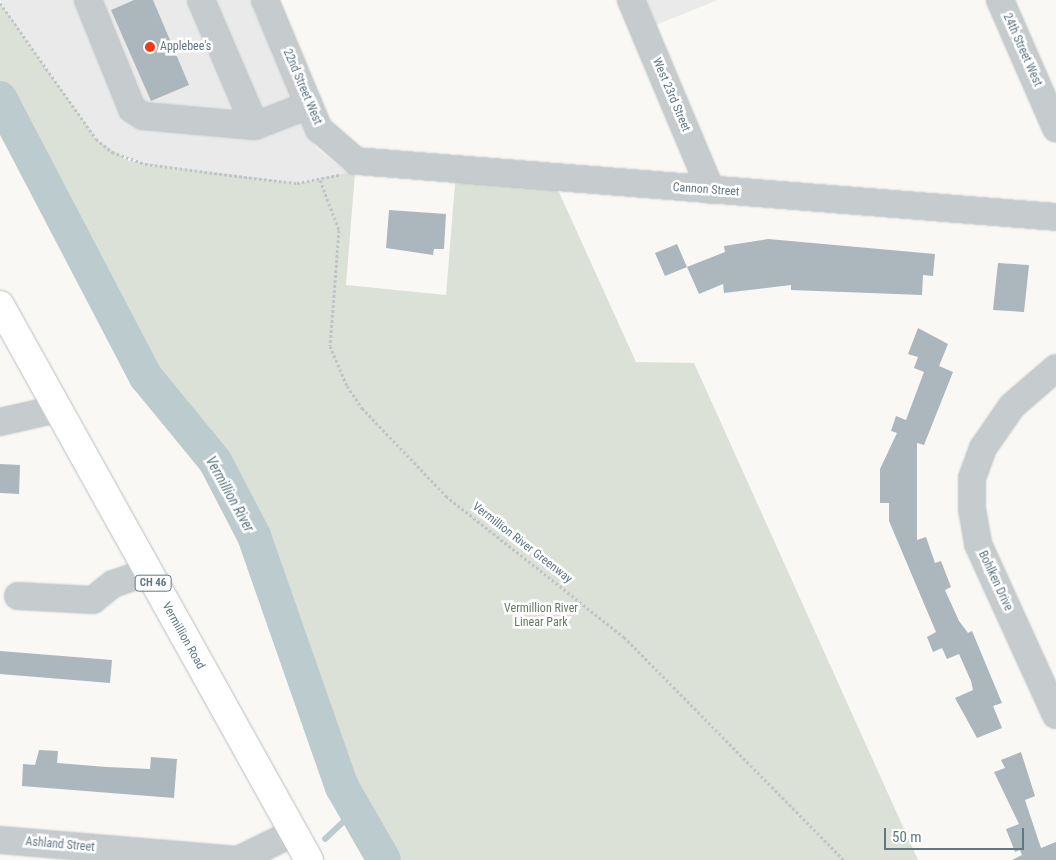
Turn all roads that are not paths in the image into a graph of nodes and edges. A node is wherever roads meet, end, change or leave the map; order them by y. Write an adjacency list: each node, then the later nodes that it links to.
1 (88, 0): 7 (street)
2 (201, 0): 7 (street)
3 (265, 0): 6 (street, 22nd Street West)
4 (631, 0): 10 (street, West 23rd Street)
5 (1000, 0): 8 (street, 24th Street West)
6 (309, 105): 7 (street); 9 (street, 22nd Street West)
7 (255, 126)
8 (1056, 128)
9 (356, 161): 10 (street, Cannon Street)
10 (711, 190): 11 (street, Cannon Street)
11 (1056, 217)
12 (0, 306): 14 (main road, Vermillion Road / CH 46)
13 (1054, 368): 18 (street, Bohlken Drive)
14 (57, 409): 15 (street); 16 (main road, Vermillion Road / CH 46)
15 (0, 422)
16 (147, 572): 17 (street); 19 (main road, Vermillion Road / CH 46)
17 (18, 596)
18 (1056, 715)
19 (293, 833): 20 (street, Ashland Street); 21 (main road, Vermillion Road / CH 46)
20 (0, 840)
21 (309, 860)

